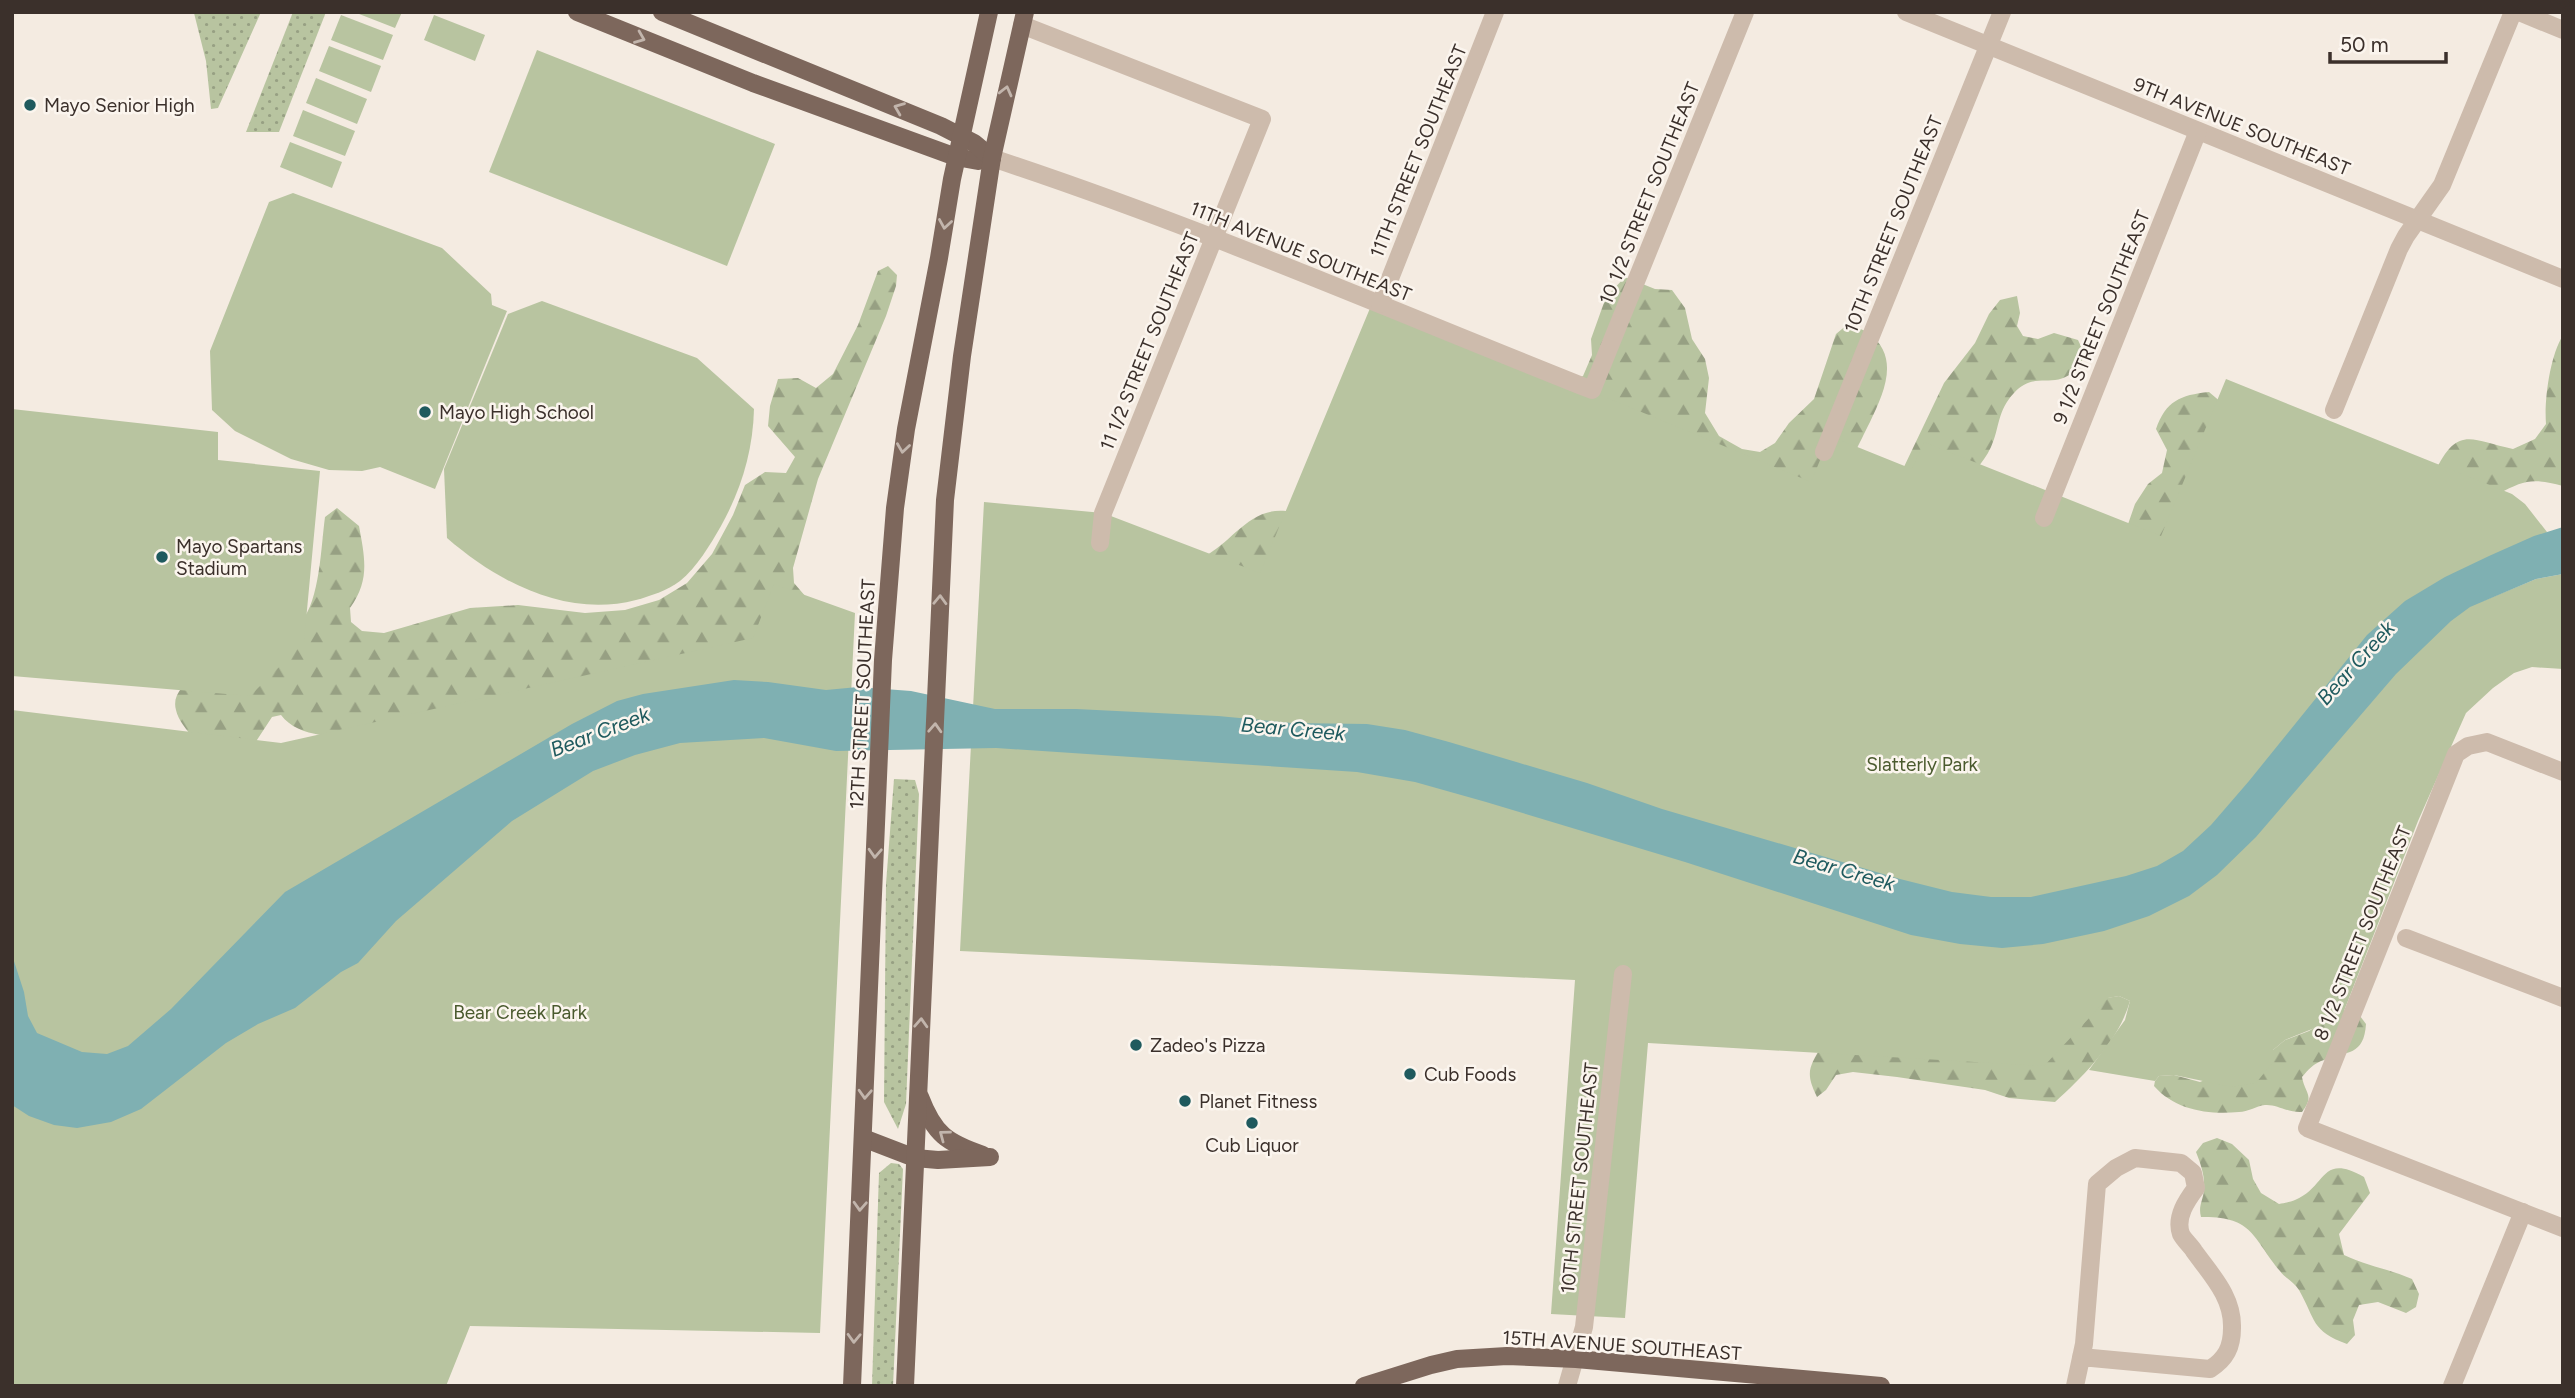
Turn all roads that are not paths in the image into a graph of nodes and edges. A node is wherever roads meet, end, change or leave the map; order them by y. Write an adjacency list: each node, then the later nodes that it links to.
1 (577, 12): 15 (main road, 11TH AVENUE SOUTHEAST, one-way to 15)
2 (662, 12): 14 (main road, 11TH AVENUE SOUTHEAST, one-way to 2)
3 (989, 12): 14 (main road, 12TH STREET SOUTHEAST)
4 (1495, 12): 20 (street, 11TH STREET SOUTHEAST)
5 (1745, 12): 21 (street, 10 1/2 STREET SOUTHEAST)
6 (1906, 12): 12 (street, 9TH AVENUE SOUTHEAST)
7 (2002, 12): 12 (street, 10TH STREET SOUTHEAST)
8 (2513, 12): 17 (street)
9 (2519, 12): 11 (street)
10 (1023, 18): 16 (main road, one-way to 10); 18 (street, 11 1/2 STREET SOUTHEAST)
11 (2563, 30)
12 (1988, 46): 13 (street, 9TH AVENUE SOUTHEAST); 23 (street, 10TH STREET SOUTHEAST)
13 (2197, 131): 17 (street, 9TH AVENUE SOUTHEAST); 24 (street, 9 1/2 STREET SOUTHEAST)
14 (961, 137): 15 (main road, 12TH STREET SOUTHEAST); 16 (main road, 11TH AVENUE SOUTHEAST)
15 (956, 157): 16 (main road, 11TH AVENUE SOUTHEAST); 31 (main road, 12TH STREET SOUTHEAST, one-way to 31)
16 (992, 158): 18 (street, 11TH AVENUE SOUTHEAST); 30 (main road, one-way to 16)
17 (2419, 219): 19 (street, 9TH AVENUE SOUTHEAST); 22 (street)
18 (1213, 238): 20 (street, 11TH AVENUE SOUTHEAST); 25 (street, 11 1/2 STREET SOUTHEAST)
19 (2563, 279)
20 (1380, 304): 21 (street, 11TH AVENUE SOUTHEAST)
21 (1592, 390)
22 (2334, 410)
23 (1824, 452)
24 (2044, 518)
25 (1100, 543)
26 (2563, 772): 33 (street, 8 1/2 STREET SOUTHEAST)
27 (2406, 938): 29 (street)
28 (1623, 974): 36 (street, 10TH STREET SOUTHEAST)
29 (2563, 998)
30 (918, 1091): 32 (main road); 32 (main road, one-way to 30)
31 (863, 1138): 32 (main road); 38 (main road, 12TH STREET SOUTHEAST, one-way to 38)
32 (915, 1158): 39 (main road)
33 (2523, 1212): 34 (street); 44 (street)
34 (2563, 1228)
35 (2081, 1357): 35 (street); 43 (street)
36 (1576, 1359): 37 (main road, 15TH AVENUE SOUTHEAST); 40 (main road, 15TH AVENUE SOUTHEAST); 41 (street, 10TH STREET SOUTHEAST)
37 (1706, 1378): 42 (main road, 15TH AVENUE SOUTHEAST)
38 (852, 1386)
39 (905, 1386)
40 (1364, 1386)
41 (1567, 1386)
42 (1881, 1386)
43 (2075, 1386)
44 (2452, 1386)

